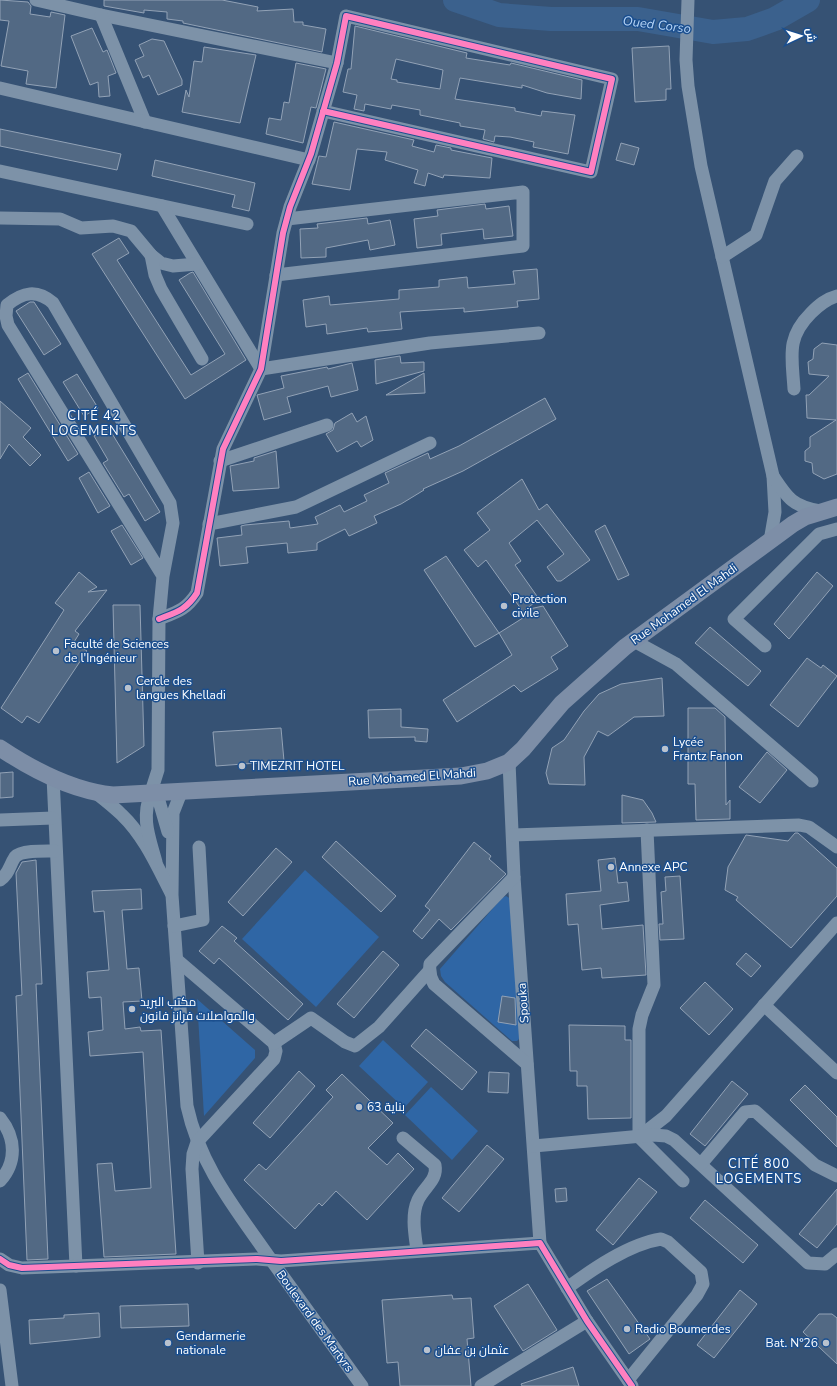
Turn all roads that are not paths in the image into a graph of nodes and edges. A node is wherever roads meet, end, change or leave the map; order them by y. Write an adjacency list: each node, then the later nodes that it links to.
1 (36, 0): 3 (street)
2 (688, 0): 16 (street)
3 (101, 15): 4 (street); 7 (street)
4 (337, 63): 6 (street); 6 (street)
5 (0, 88): 7 (street)
6 (323, 111): 9 (street)
7 (145, 122): 9 (street)
8 (797, 156): 16 (street)
9 (309, 160): 13 (street)
10 (0, 171): 11 (street)
11 (162, 206): 14 (street); 17 (street)
12 (0, 218): 15 (street)
13 (287, 219): 18 (street); 18 (street)
14 (247, 224)
15 (151, 255): 17 (street); 21 (street)
16 (722, 257): 27 (street)
17 (197, 264): 22 (street)
18 (276, 275): 22 (street)
19 (837, 296): 23 (street)
20 (539, 333): 22 (street)
21 (202, 359)
22 (261, 369): 26 (street)
23 (794, 388)
24 (327, 425): 26 (street)
25 (430, 443): 30 (street)
26 (220, 461): 30 (street)
27 (773, 476): 29 (street); 32 (street)
28 (837, 506): 29 (main road, Rue Mohamed El Mahdi)
29 (820, 512): 32 (main road, Rue Mohamed El Mahdi)
30 (209, 524): 34 (street)
31 (837, 529): 36 (street)
32 (770, 541): 35 (main road, Rue Mohamed El Mahdi)
33 (163, 576): 33 (street); 34 (street)
34 (159, 619): 42 (street)
35 (634, 641): 38 (main road, Rue Mohamed El Mahdi); 40 (street)
36 (766, 646)
37 (0, 748): 39 (main road, Rue Mohamed El Mahdi)
38 (509, 762): 41 (main road, Rue Mohamed El Mahdi); 47 (street, Spouka)
39 (53, 777): 43 (main road, Rue Mohamed El Mahdi); 44 (street)
40 (812, 780)
41 (182, 790): 42 (main road, Rue Mohamed El Mahdi); 51 (street)
42 (151, 792): 43 (main road, Rue Mohamed El Mahdi); 51 (street); 52 (street)
43 (96, 793): 52 (street)
44 (53, 818): 45 (street); 50 (street)
45 (0, 820)
46 (647, 830): 47 (street); 48 (street); 65 (street)
47 (513, 835): 53 (street, Spouka)
48 (836, 845)
49 (199, 847): 57 (street)
50 (55, 851): 54 (street); 79 (street)
51 (172, 855): 55 (street, Boulevard des Martyrs)
52 (156, 862): 55 (street)
53 (514, 877): 59 (street); 62 (street, Spouka)
54 (0, 880)
55 (172, 895): 57 (street, Boulevard des Martyrs)
56 (837, 923): 60 (street)
57 (174, 926): 58 (street, Boulevard des Martyrs)
58 (176, 960): 61 (street); 67 (street, Boulevard des Martyrs)
59 (429, 971): 61 (street); 62 (street)
60 (764, 1005): 63 (street); 65 (street)
61 (274, 1043): 67 (street)
62 (527, 1064): 68 (street, Spouka)
63 (837, 1073)
64 (0, 1118): 71 (street)
65 (639, 1137): 68 (street); 69 (street); 72 (street)
66 (403, 1138): 74 (street)
67 (197, 1142): 77 (street, Boulevard des Martyrs); 78 (street)
68 (534, 1146): 73 (street, Spouka)
69 (701, 1164): 70 (street); 75 (street)
70 (837, 1176)
71 (0, 1181)
72 (683, 1181)
73 (540, 1243): 74 (street); 80 (street)
74 (417, 1250): 77 (street)
75 (837, 1254)
76 (0, 1259): 79 (street)
77 (272, 1260): 78 (street); 85 (street, Boulevard des Martyrs)
78 (198, 1263): 79 (street)
79 (76, 1266)
80 (567, 1288): 82 (street); 83 (street)
81 (0, 1290): 84 (street)
82 (587, 1321): 83 (street); 86 (street)
83 (630, 1383)
84 (12, 1386)
85 (362, 1386)
86 (481, 1386)

